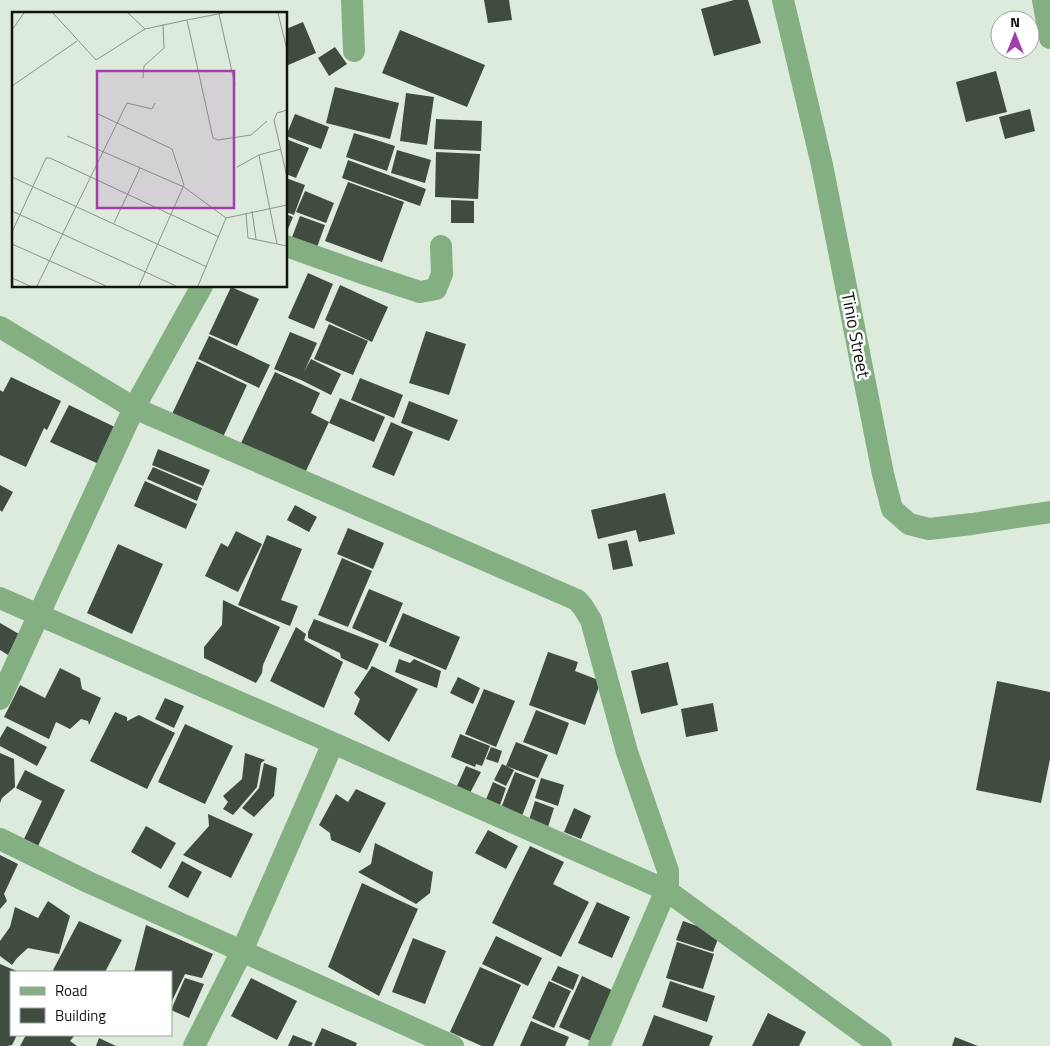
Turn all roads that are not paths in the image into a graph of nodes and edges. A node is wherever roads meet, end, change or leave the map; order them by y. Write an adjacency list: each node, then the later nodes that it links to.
1 (352, 0): 5 (street)
2 (783, 0): 11 (street, Tinio Street)
3 (1043, 0): 4 (street)
4 (1050, 38)
5 (354, 51)
6 (441, 246): 7 (street)
7 (288, 247)
8 (201, 288): 10 (street)
9 (0, 327): 10 (street)
10 (134, 408): 13 (street); 17 (street)
11 (1050, 512)
12 (0, 598): 13 (street)
13 (38, 614): 14 (street); 15 (street)
14 (0, 699)
15 (333, 743): 17 (street); 18 (street)
16 (0, 839): 18 (street)
17 (666, 890): 21 (street); 22 (street)
18 (242, 951): 19 (street); 20 (street)
19 (194, 1046)
20 (453, 1046)
21 (599, 1046)
22 (881, 1046)

